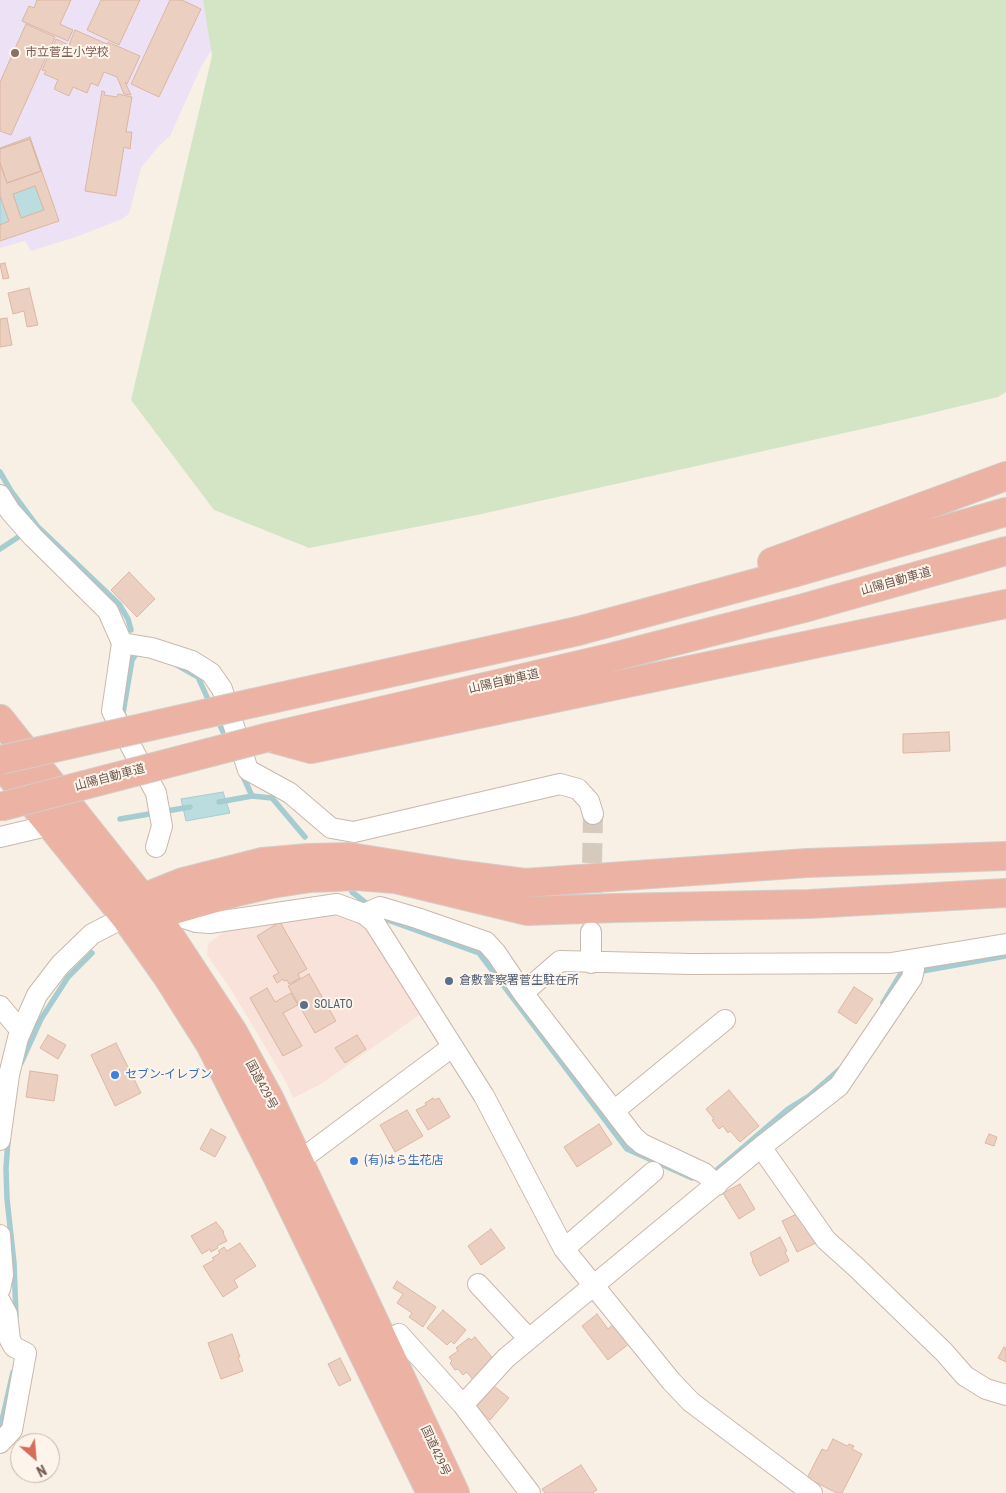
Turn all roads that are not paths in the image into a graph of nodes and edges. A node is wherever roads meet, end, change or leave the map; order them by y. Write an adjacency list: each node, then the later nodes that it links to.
1 (1006, 476): 6 (highway)
2 (0, 495): 7 (street)
3 (1006, 512): 6 (highway)
4 (1006, 551): 9 (highway, 山陽自動車道)
5 (1006, 604): 9 (highway)
6 (578, 631): 10 (highway, bridge)
7 (122, 642): 12 (street); 15 (street)
8 (0, 719): 18 (highway, 国道429号)
9 (269, 737): 11 (highway, 山陽自動車道, bridge)
10 (0, 762): 13 (highway, 国道429号)
11 (0, 807)
12 (592, 814)
13 (50, 825): 14 (street); 18 (highway, 国道429号)
14 (0, 837)
15 (156, 846)
16 (1006, 856): 18 (highway)
17 (1006, 892): 18 (highway)
18 (148, 911): 19 (street); 27 (street); 32 (highway, 国道429号); 42 (highway, 国道429号)
19 (369, 911): 24 (street); 28 (street)
20 (591, 932): 22 (street)
21 (1006, 944): 23 (street)
22 (591, 963): 23 (street); 24 (street)
23 (913, 969): 31 (street)
24 (524, 993): 29 (street)
25 (0, 1006): 27 (street)
26 (725, 1020): 29 (street)
27 (21, 1031): 30 (street)
28 (452, 1047): 32 (street); 36 (street)
29 (614, 1111): 34 (street)
30 (0, 1140)
31 (761, 1147): 34 (street); 43 (street)
32 (299, 1161): 42 (highway, 国道429号)
33 (653, 1172): 36 (street)
34 (710, 1179): 38 (street)
35 (0, 1235): 39 (street)
36 (564, 1249): 38 (street)
37 (478, 1284): 41 (street)
38 (594, 1286): 41 (street); 49 (street)
39 (0, 1289)
40 (0, 1301): 45 (street)
41 (529, 1339): 44 (street)
42 (373, 1346): 44 (street); 46 (highway, 国道429号); 47 (highway, 国道429号)
43 (1006, 1395)
44 (463, 1405): 48 (street)
45 (0, 1443)
46 (431, 1493)
47 (455, 1493)
48 (530, 1493)
49 (812, 1493)

